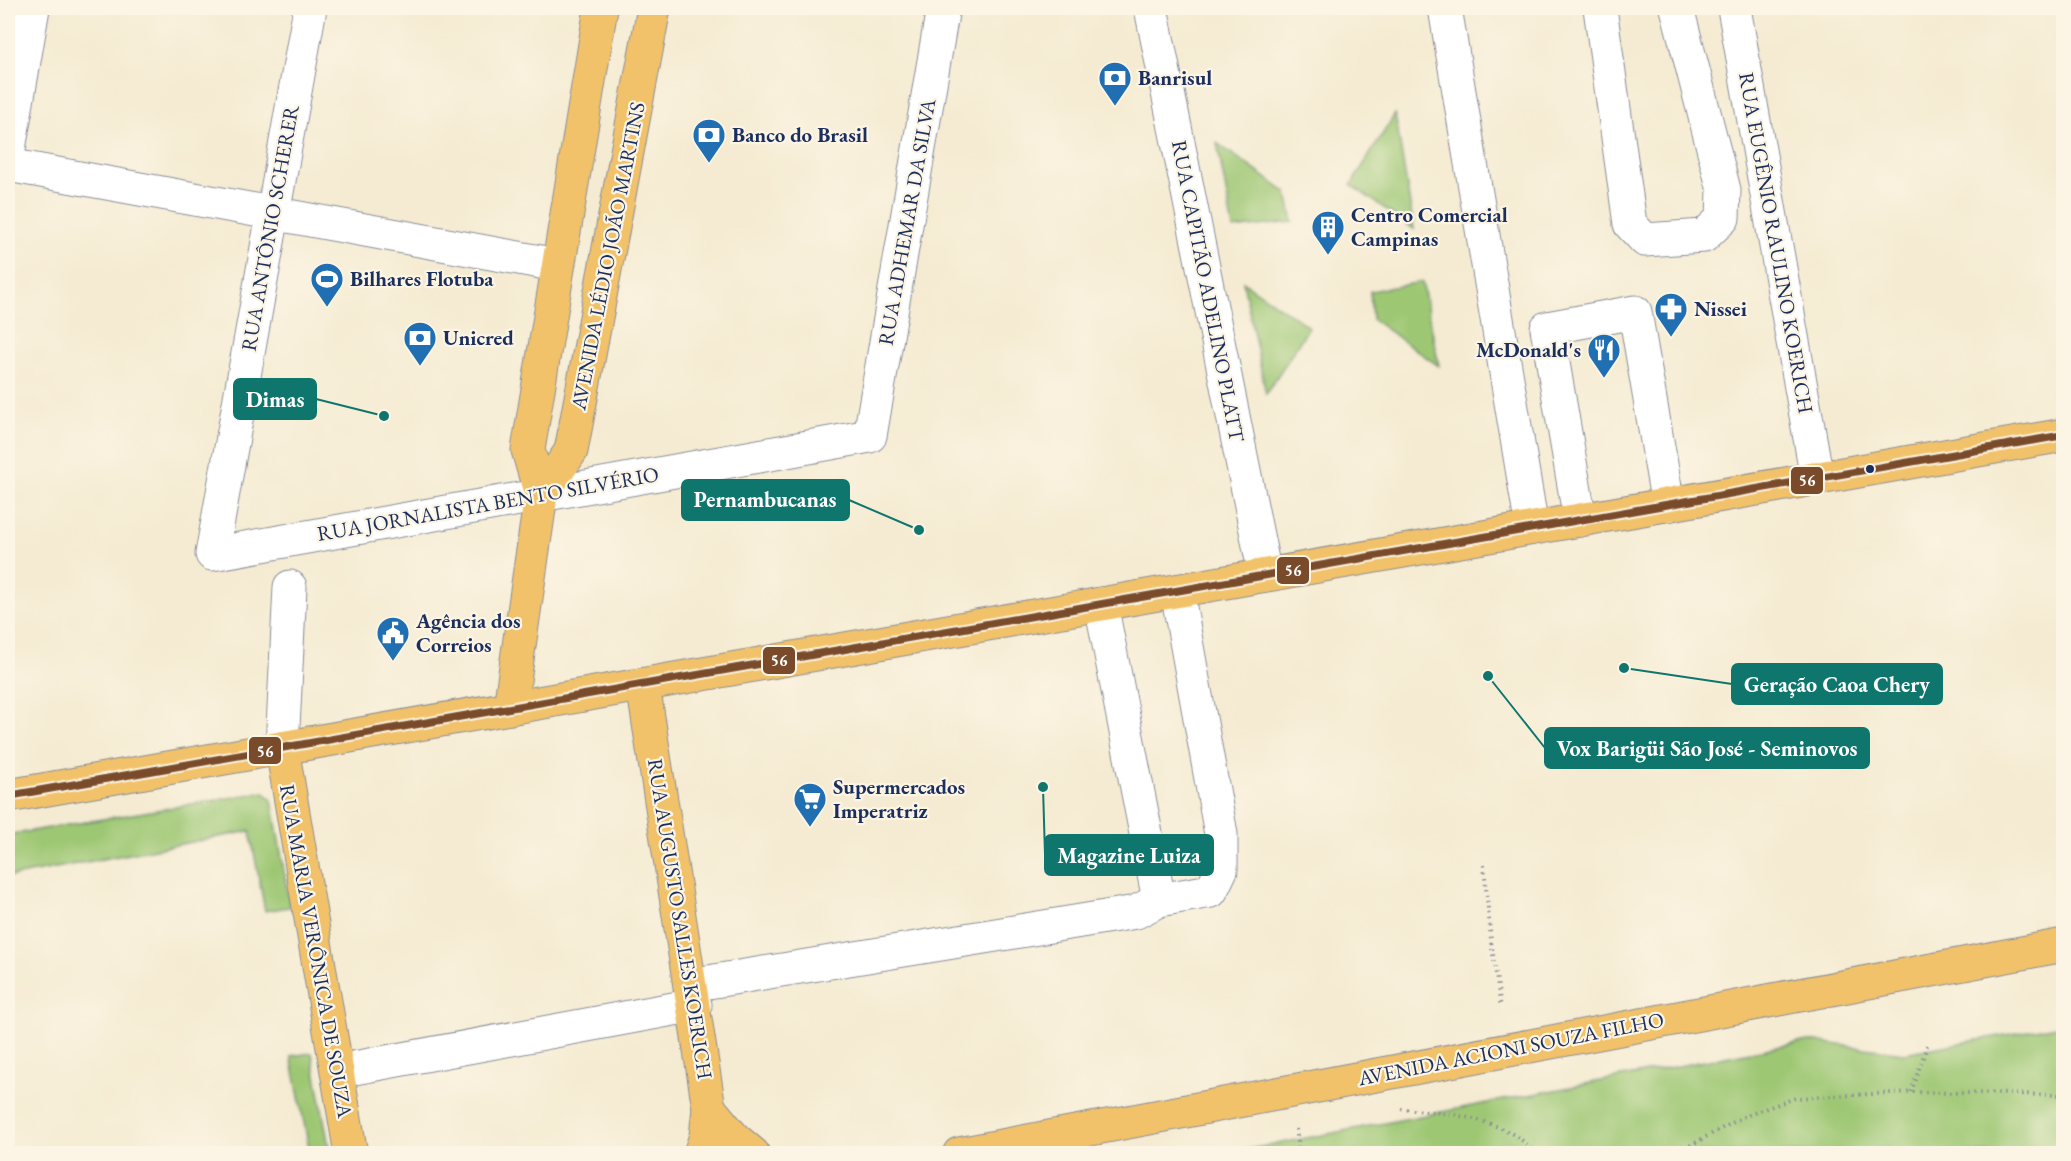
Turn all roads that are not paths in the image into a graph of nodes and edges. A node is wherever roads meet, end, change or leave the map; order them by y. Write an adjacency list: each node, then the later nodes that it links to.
1 (33, 8): 11 (street)
2 (310, 8): 13 (street, RUA ANTÔNIO SCHERER)
3 (601, 8): 14 (main road, AVENIDA LÉDIO JOÃO MARTINS)
4 (654, 8): 18 (main road, AVENIDA LÉDIO JOÃO MARTINS)
5 (943, 8): 16 (street, RUA ADHEMAR DA SILVA)
6 (1151, 8): 23 (street, RUA CAPITÃO ADELINO PLATT)
7 (1445, 8): 21 (street)
8 (1600, 8): 9 (street)
9 (1677, 8)
10 (1734, 8): 17 (street, RUA EUGÊNIO RAULINO KOERICH)
11 (8, 155)
12 (8, 165): 13 (street)
13 (272, 213): 14 (street); 22 (street, RUA ANTÔNIO SCHERER)
14 (557, 265): 18 (main road, AVENIDA LÉDIO JOÃO MARTINS)
15 (2064, 435): 17 (main road)
16 (870, 436): 18 (street, RUA JORNALISTA BENTO SILVÉRIO)
17 (1817, 478): 19 (main road)
18 (541, 495): 22 (street, RUA JORNALISTA BENTO SILVÉRIO); 28 (main road, AVENIDA LÉDIO JOÃO MARTINS)
19 (1668, 505): 20 (main road); 20 (street)
20 (1580, 520): 21 (main road)
21 (1532, 528): 23 (main road)
22 (212, 554)
23 (1265, 575): 25 (main road)
24 (290, 587): 29 (street)
25 (1177, 591): 26 (main road); 31 (street)
26 (1101, 604): 27 (main road); 31 (street)
27 (643, 685): 28 (main road); 33 (main road, RUA AUGUSTO SALLES KOERICH)
28 (510, 708): 29 (main road)
29 (282, 748): 30 (main road); 34 (main road, RUA MARIA VERÔNICA DE SOUZA)
30 (8, 796)
31 (1159, 900): 33 (street)
32 (2064, 945): 39 (main road, AVENIDA ACIONI SOUZA FILHO)
33 (692, 995): 34 (street); 35 (main road, RUA AUGUSTO SALLES KOERICH)
34 (338, 1071): 36 (main road, RUA MARIA VERÔNICA DE SOUZA)
35 (709, 1108): 37 (main road, RUA AUGUSTO SALLES KOERICH); 38 (main road)
36 (351, 1154)
37 (700, 1154)
38 (753, 1154)
39 (959, 1154)

